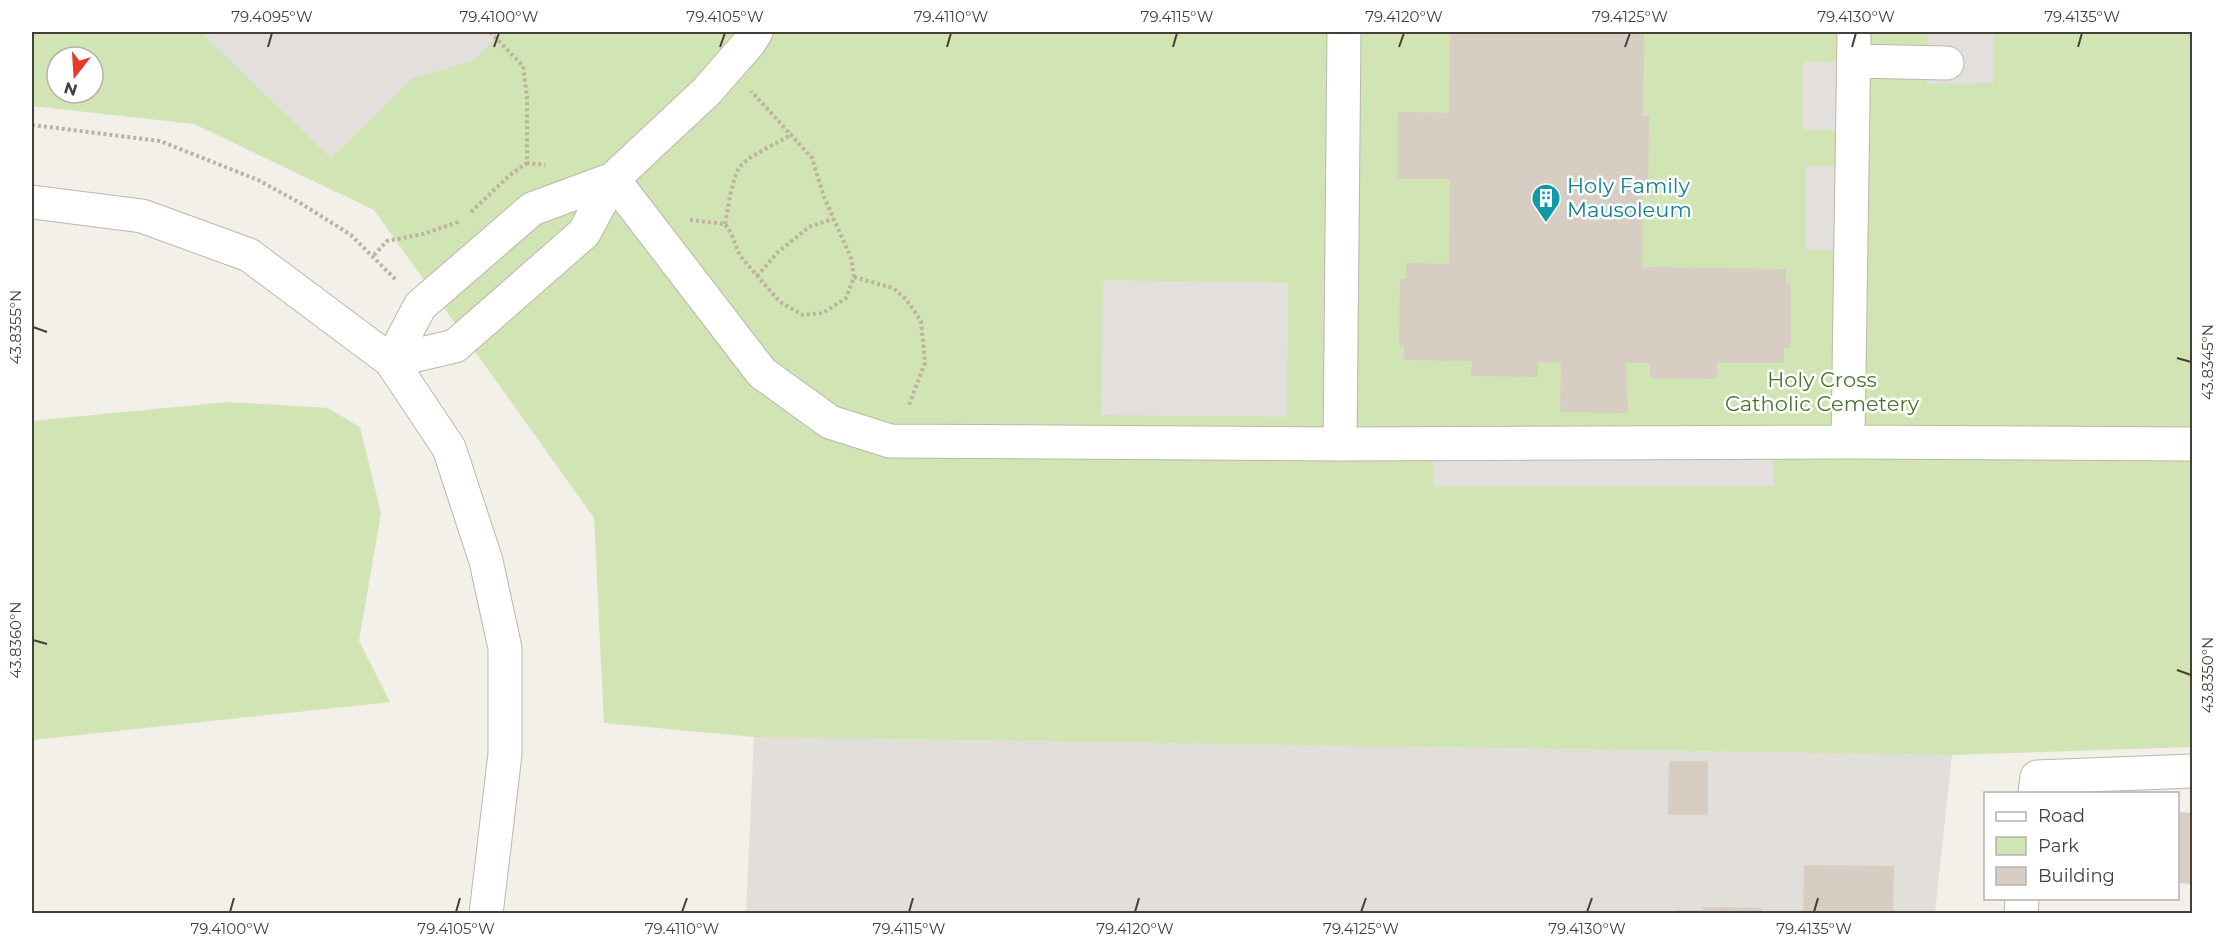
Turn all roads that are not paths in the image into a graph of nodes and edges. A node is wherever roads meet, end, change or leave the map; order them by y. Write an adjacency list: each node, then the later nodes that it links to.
1 (756, 32): 5 (street)
2 (1344, 32): 9 (street)
3 (1854, 46): 4 (street); 8 (street)
4 (1947, 63)
5 (613, 179): 7 (street); 7 (street); 9 (street)
6 (32, 202): 7 (street)
7 (391, 361): 13 (street)
8 (1848, 442): 9 (street); 10 (street)
9 (1340, 444)
10 (2193, 444)
11 (2193, 771): 12 (street)
12 (2036, 785)
13 (486, 914)

